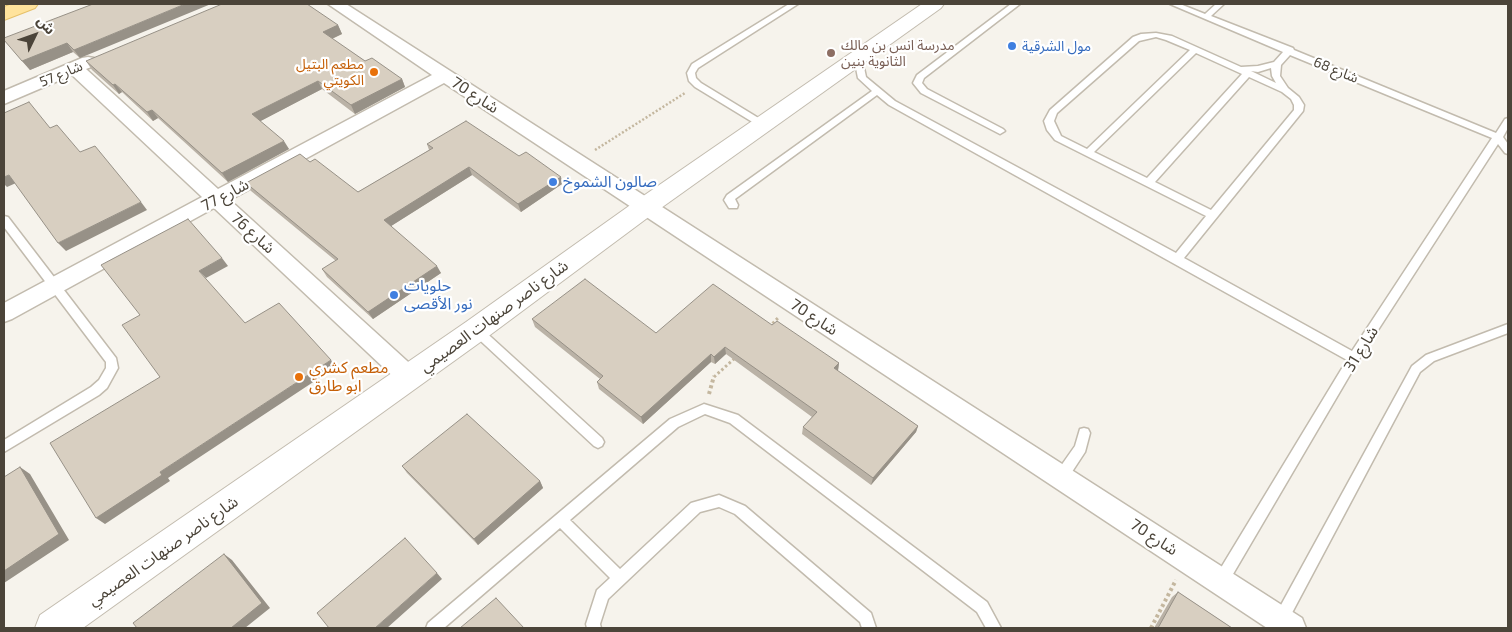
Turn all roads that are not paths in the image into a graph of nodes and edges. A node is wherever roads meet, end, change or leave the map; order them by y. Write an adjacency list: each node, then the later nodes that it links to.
1 (28, 4): 8 (main road)
2 (336, 4): 18 (street, شارع 70)
3 (794, 4): 23 (lane)
4 (933, 4): 12 (street, شارع ناصر صنهات العصيمي)
5 (1016, 4): 24 (lane)
6 (1174, 4): 9 (lane, شارع 68)
7 (1220, 4): 9 (lane)
8 (4, 14)
9 (1206, 17): 11 (lane, شارع 68)
10 (1195, 50): 15 (lane); 27 (lane); 27 (lane)
11 (1290, 50): 14 (lane); 25 (lane, شارع 68)
12 (864, 53): 20 (lane); 23 (street, شارع ناصر صنهات العصيمي)
13 (102, 57): 16 (street, شارع 57)
14 (1277, 64): 15 (lane); 19 (lane)
15 (1234, 67): 17 (lane)
16 (75, 68): 21 (street, شارع 57); 29 (street, شارع 76)
17 (1248, 73): 19 (lane); 28 (lane)
18 (445, 75): 29 (street, شارع 77); 31 (street, شارع 70)
19 (1285, 90): 32 (lane)
20 (876, 92): 30 (lane); 34 (lane)
21 (4, 98)
22 (1508, 121): 25 (lane, شارع 31)
23 (762, 124): 31 (street, شارع ناصر صنهات العصيمي)
24 (1000, 131)
25 (1498, 137): 26 (lane); 39 (lane, شارع 31)
26 (1508, 151)
27 (1088, 153): 28 (lane)
28 (1148, 184): 32 (lane)
29 (216, 200): 35 (street, شارع 77); 40 (street, شارع 76)
30 (733, 205)
31 (645, 207): 38 (street, شارع ناصر صنهات العصيمي); 44 (street, شارع 70)
32 (1213, 215): 34 (lane)
33 (4, 220): 35 (lane)
34 (1177, 259): 39 (lane)
35 (54, 286): 36 (street, شارع 77); 43 (lane)
36 (4, 313)
37 (1508, 328): 48 (lane)
38 (476, 330): 40 (street, شارع ناصر صنهات العصيمي); 42 (lane)
39 (1354, 358): 47 (lane, شارع 31)
40 (410, 377): 49 (street, شارع ناصر صنهات العصيمي)
41 (1084, 433): 44 (lane)
42 (598, 442)
43 (4, 446)
44 (1061, 477): 47 (street, شارع 70)
45 (560, 519): 46 (lane); 50 (lane); 53 (lane)
46 (620, 578): 51 (lane); 52 (lane)
47 (1221, 581): 48 (street, شارع 70)
48 (1286, 624)
49 (56, 627)
50 (432, 628)
51 (594, 628)
52 (869, 628)
53 (994, 628)

